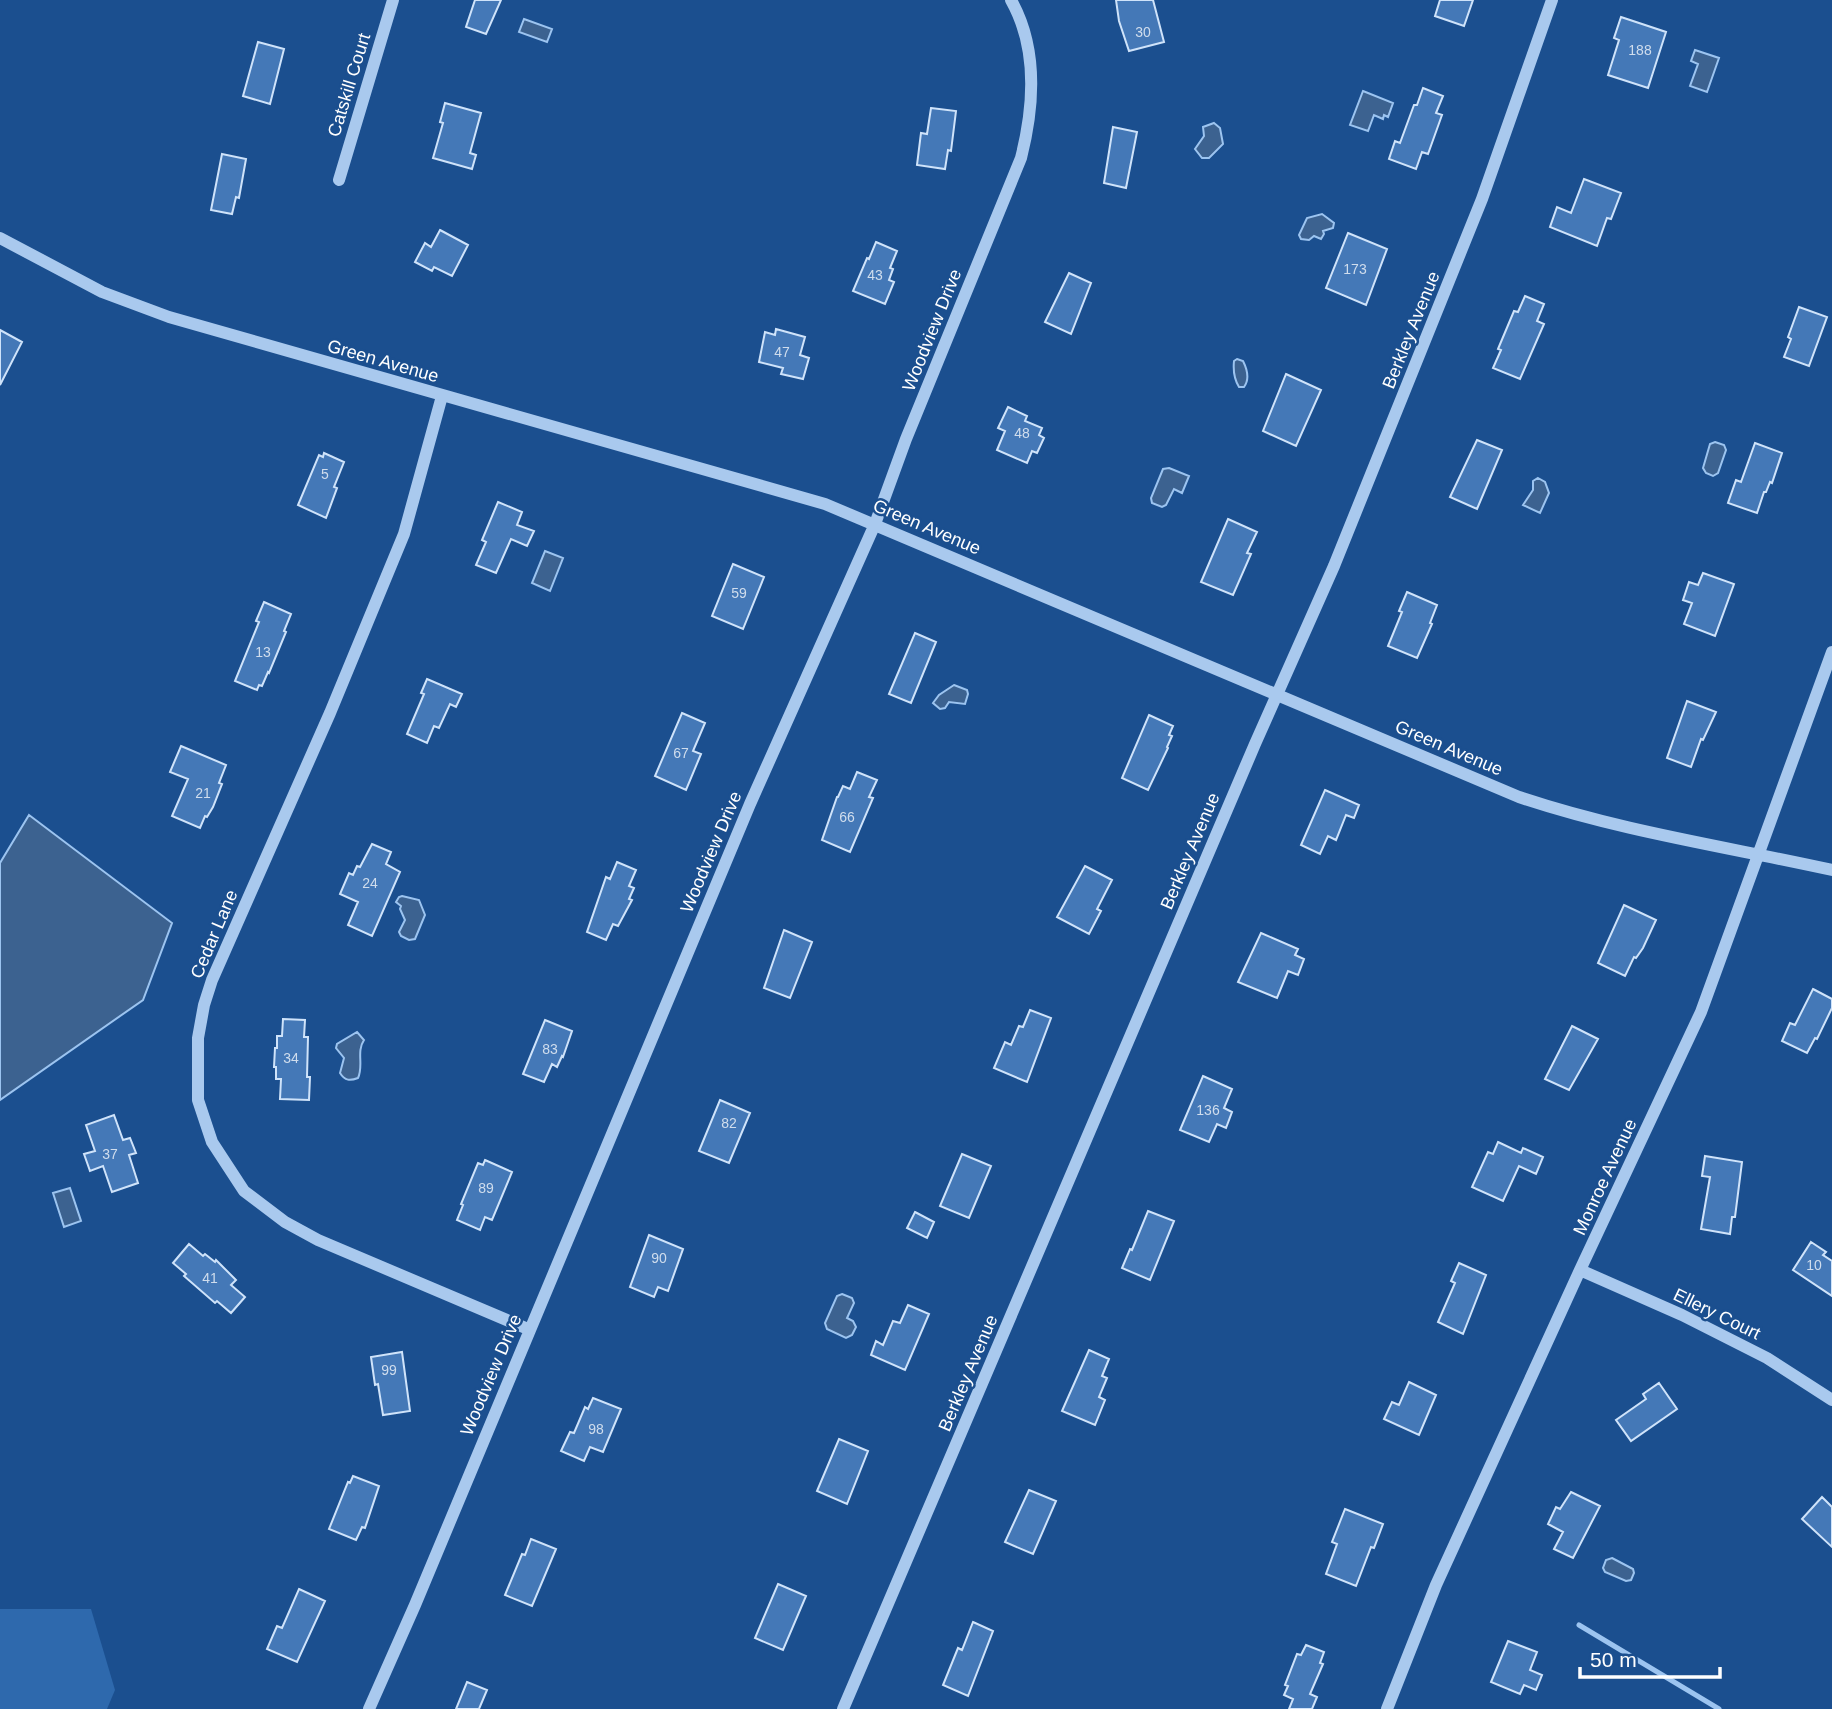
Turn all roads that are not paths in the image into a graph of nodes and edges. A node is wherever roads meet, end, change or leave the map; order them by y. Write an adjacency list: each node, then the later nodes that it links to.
1 (393, 0): 4 (street, Catskill Court)
2 (1011, 0): 7 (street, Woodview Drive)
3 (1552, 0): 9 (street, Berkley Avenue)
4 (339, 180)
5 (0, 238): 6 (street, Green Avenue)
6 (442, 396): 7 (street, Green Avenue); 13 (street, Cedar Lane)
7 (875, 524): 9 (street, Green Avenue); 13 (street, Woodview Drive)
8 (1832, 652): 10 (street, Monroe Avenue)
9 (1277, 693): 10 (street, Green Avenue); 16 (street, Berkley Avenue)
10 (1760, 854): 11 (street, Green Avenue); 12 (street, Monroe Avenue)
11 (1832, 870)
12 (1580, 1270): 14 (street, Ellery Court); 17 (street, Monroe Avenue)
13 (528, 1329): 15 (street, Woodview Drive)
14 (1832, 1400)
15 (369, 1709)
16 (843, 1709)
17 (1387, 1709)

